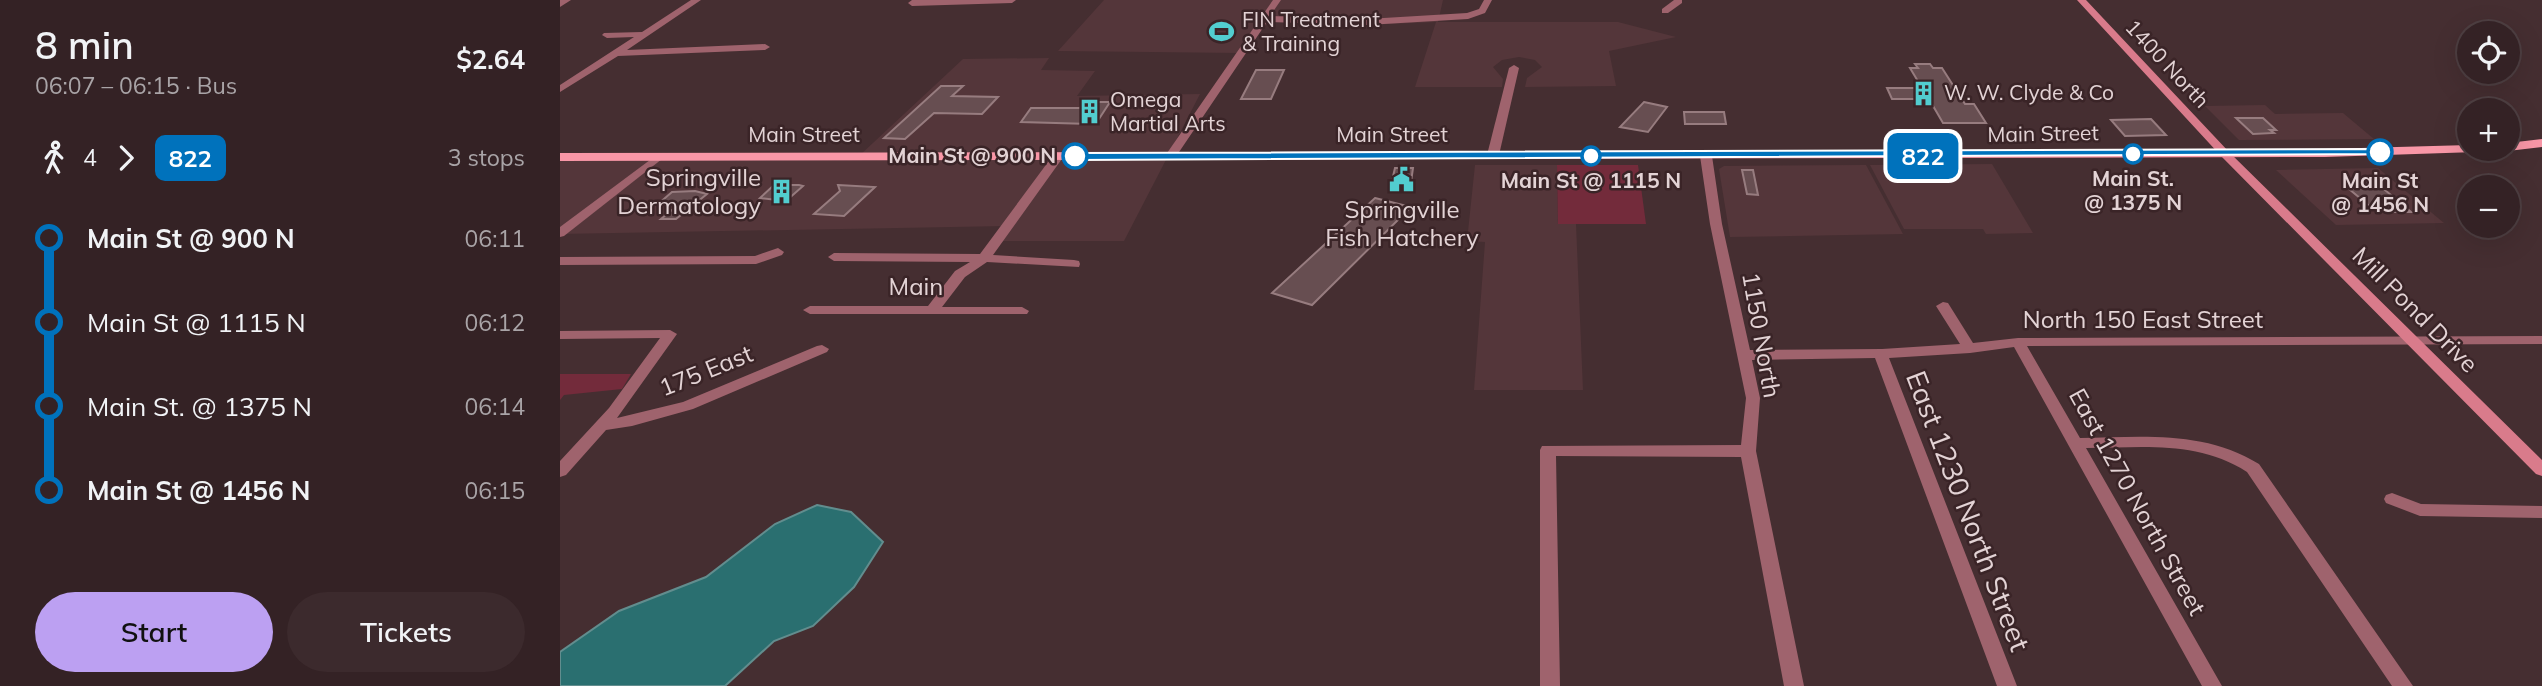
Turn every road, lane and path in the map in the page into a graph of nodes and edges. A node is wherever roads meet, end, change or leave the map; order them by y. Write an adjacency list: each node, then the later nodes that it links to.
1 (567, 0): 9 (street)
2 (697, 0): 12 (street)
3 (1012, 0): 8 (street)
4 (1277, 0): 11 (street)
5 (1488, 0): 11 (street)
6 (1678, 0): 10 (street)
7 (2081, 0): 23 (main road, 1400 North)
8 (914, 2)
9 (560, 4)
10 (1665, 11)
11 (1266, 19): 26 (street)
12 (642, 34): 13 (street); 15 (street)
13 (607, 35)
14 (765, 47): 15 (street)
15 (613, 53): 18 (street)
16 (1514, 68): 24 (street)
17 (560, 79): 18 (street)
18 (575, 79): 19 (street)
19 (560, 89)
20 (2542, 143): 21 (main road)
21 (2520, 145)
22 (2457, 149): 23 (main road, Main Street)
23 (2225, 154): 27 (main road, Main Street); 42 (main road, Mill Pond Drive)
24 (1493, 155): 26 (main road, Main Street); 27 (main road, Main Street)
25 (1058, 156): 26 (main road, Main Street); 29 (main road, Main Street); 33 (street)
26 (1171, 156)
27 (1706, 156): 46 (street, 1150 North)
28 (560, 157): 29 (main road, Main Street)
29 (658, 157): 30 (street)
30 (560, 233)
31 (778, 252): 34 (street)
32 (834, 257): 33 (street)
33 (984, 258): 35 (street); 37 (street)
34 (560, 261)
35 (1074, 264)
36 (1943, 306): 45 (street)
37 (933, 309): 38 (street, Main); 39 (street, Main)
38 (810, 310)
39 (1022, 311)
40 (560, 335): 48 (street)
41 (2542, 340): 42 (street, North 150 East Street)
42 (2414, 341): 43 (street, North 150 East Street); 51 (main road, Mill Pond Drive)
43 (2018, 342): 45 (street, North 150 East Street); 49 (street, East 1270 North Street)
44 (822, 349): 48 (street, 175 East)
45 (1970, 349): 47 (street, North 150 East Street)
46 (1745, 355): 47 (street, North 150 East Street); 50 (street, 1150 North)
47 (1881, 355): 57 (street, East 1230 North Street)
48 (604, 425): 52 (street)
49 (2076, 443): 58 (street, East 1270 North Street); 59 (street)
50 (1748, 451): 55 (street); 56 (street, 1150 North)
51 (2542, 470)
52 (560, 471)
53 (2392, 499): 54 (street)
54 (2542, 512)
55 (1550, 686)
56 (1794, 686)
57 (2007, 686)
58 (2212, 686)
59 (2403, 686)

